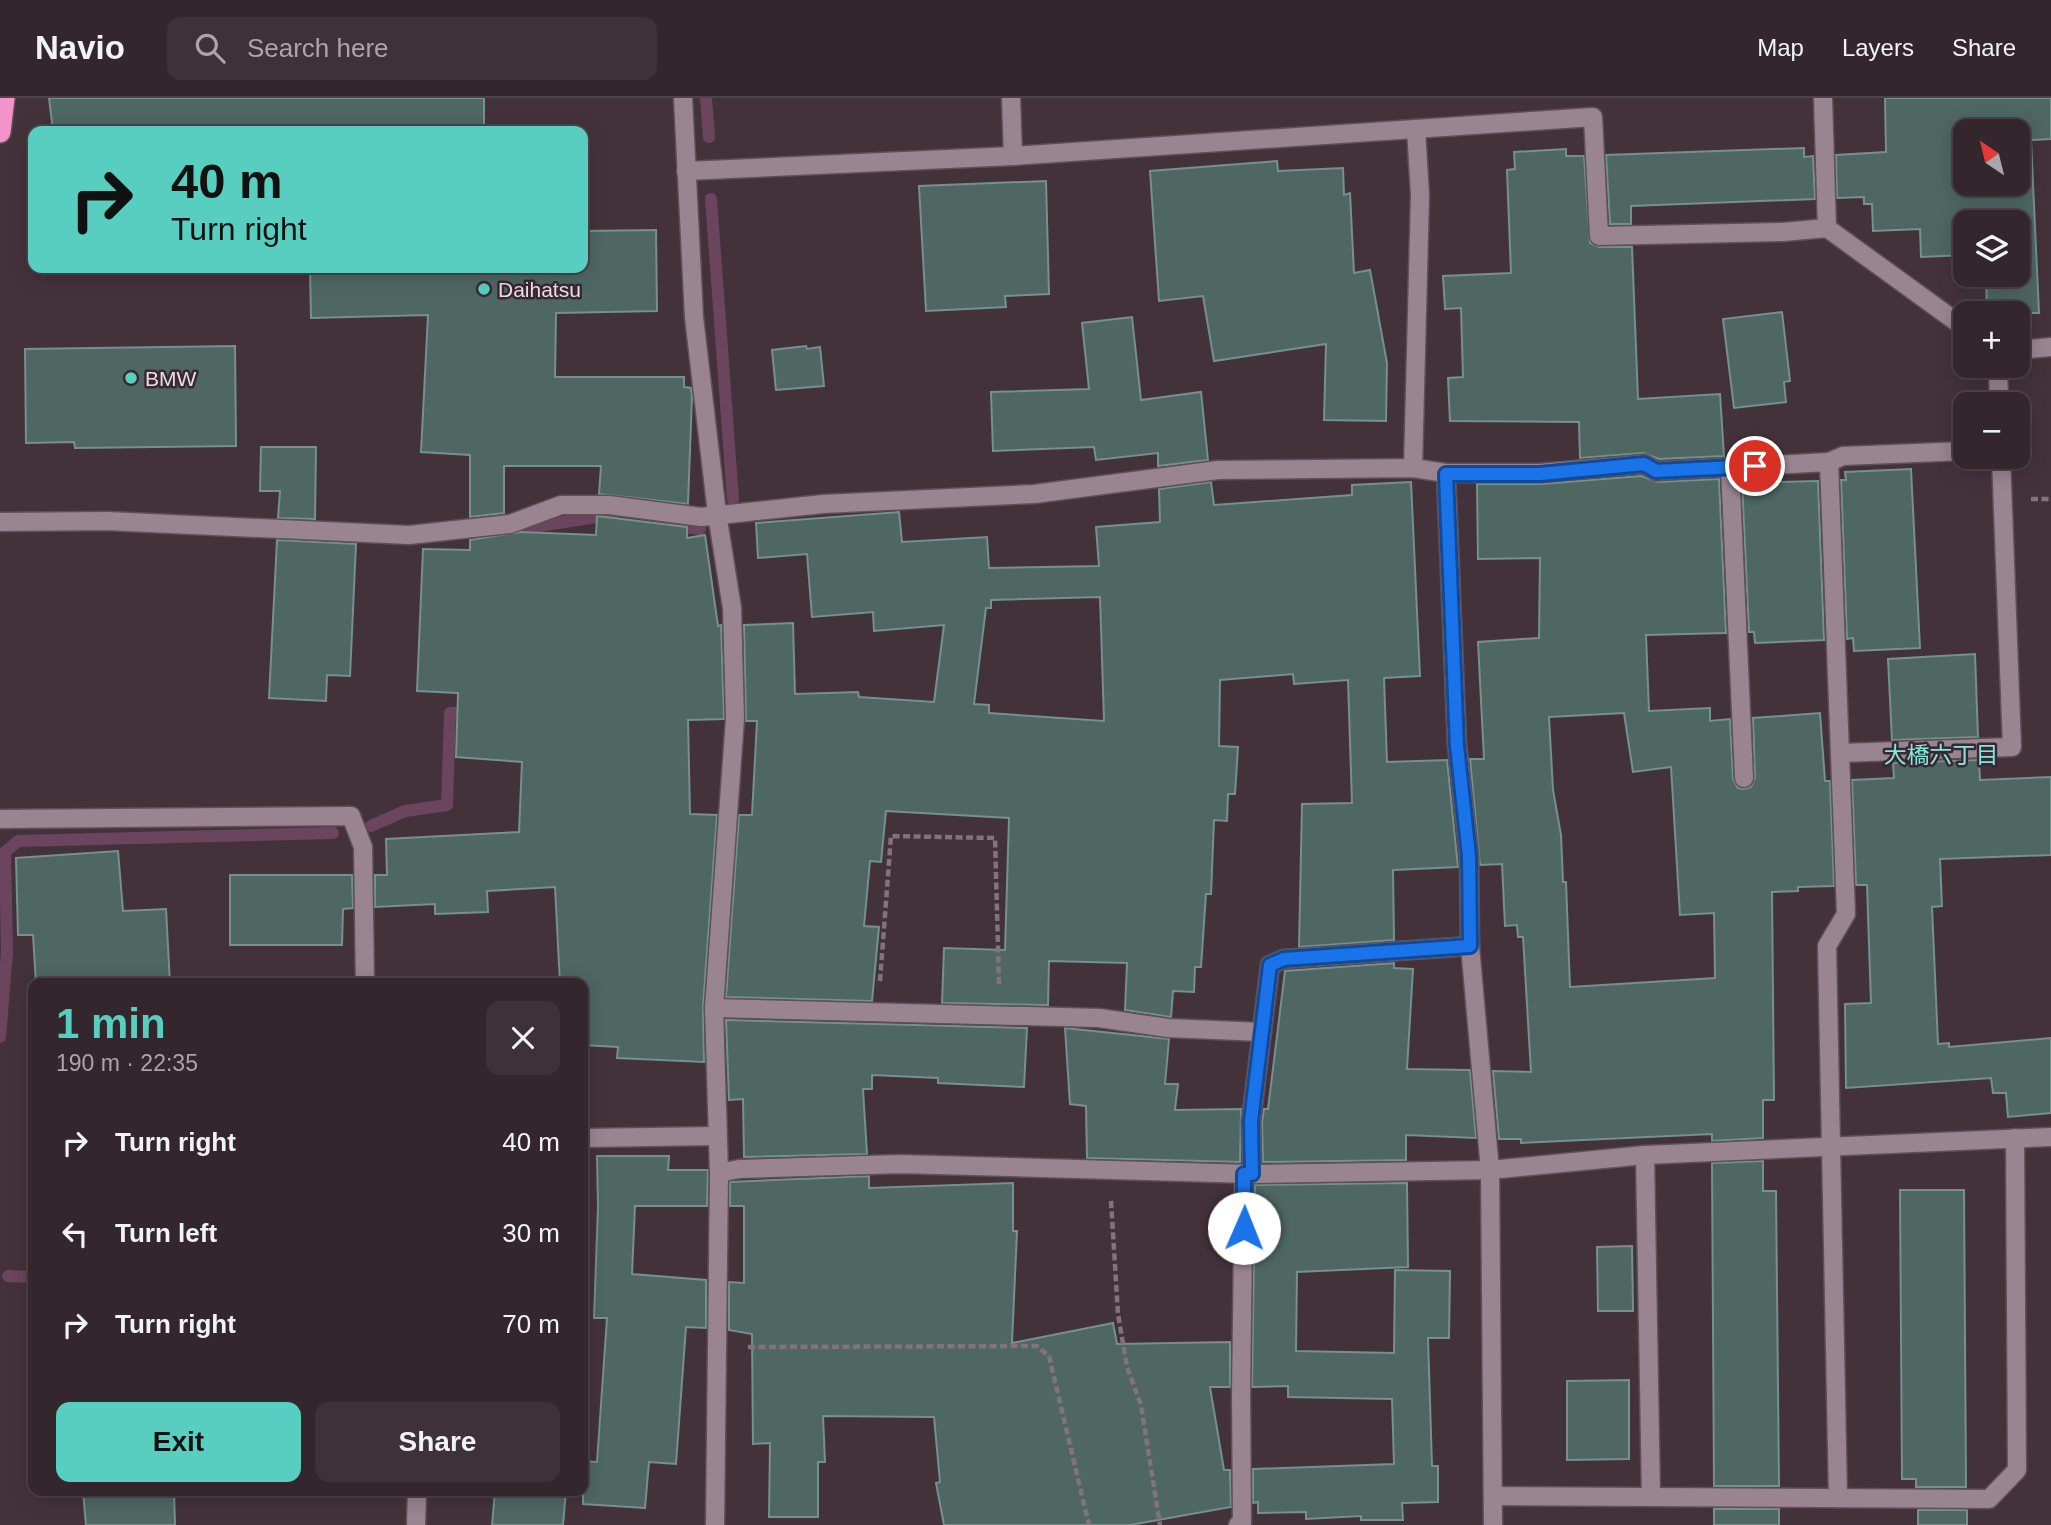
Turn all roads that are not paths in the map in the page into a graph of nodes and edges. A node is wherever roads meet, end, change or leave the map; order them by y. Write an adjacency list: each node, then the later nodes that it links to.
1 (4, 98): 6 (highway)
2 (683, 98): 8 (street)
3 (1010, 98): 7 (street)
4 (1823, 98): 9 (street)
5 (1416, 129): 7 (street); 9 (street); 16 (street)
6 (0, 132)
7 (1013, 156): 8 (street)
8 (686, 171): 19 (street)
9 (1827, 228): 10 (street)
10 (1953, 319)
11 (2051, 347): 12 (street)
12 (2030, 349)
13 (1953, 451): 14 (street)
14 (1829, 462): 15 (street); 21 (street)
15 (1730, 467): 18 (street); 22 (street)
16 (1413, 468): 18 (street); 19 (street)
17 (2001, 469): 21 (street)
18 (1446, 474): 24 (street)
19 (717, 514): 20 (street); 26 (street)
20 (0, 522)
21 (1841, 753): 32 (street)
22 (1744, 778)
23 (0, 819): 25 (street)
24 (1470, 946): 27 (street); 34 (street)
25 (365, 978)
26 (714, 1009): 27 (street); 28 (street)
27 (1262, 1032): 36 (street)
28 (716, 1136): 30 (street); 35 (street)
29 (2051, 1137): 31 (street)
30 (588, 1138)
31 (2015, 1138): 32 (street); 40 (street)
32 (1832, 1146): 33 (street); 40 (street)
33 (1645, 1156): 34 (street); 39 (street)
34 (1490, 1170): 36 (street); 38 (street)
35 (719, 1173): 36 (street); 42 (street)
36 (1248, 1174): 43 (street)
37 (417, 1496): 41 (street)
38 (1493, 1496): 39 (street); 44 (street)
39 (1650, 1497): 40 (street)
40 (1838, 1498)
41 (416, 1525)
42 (715, 1525)
43 (1238, 1525)
44 (1493, 1525)

